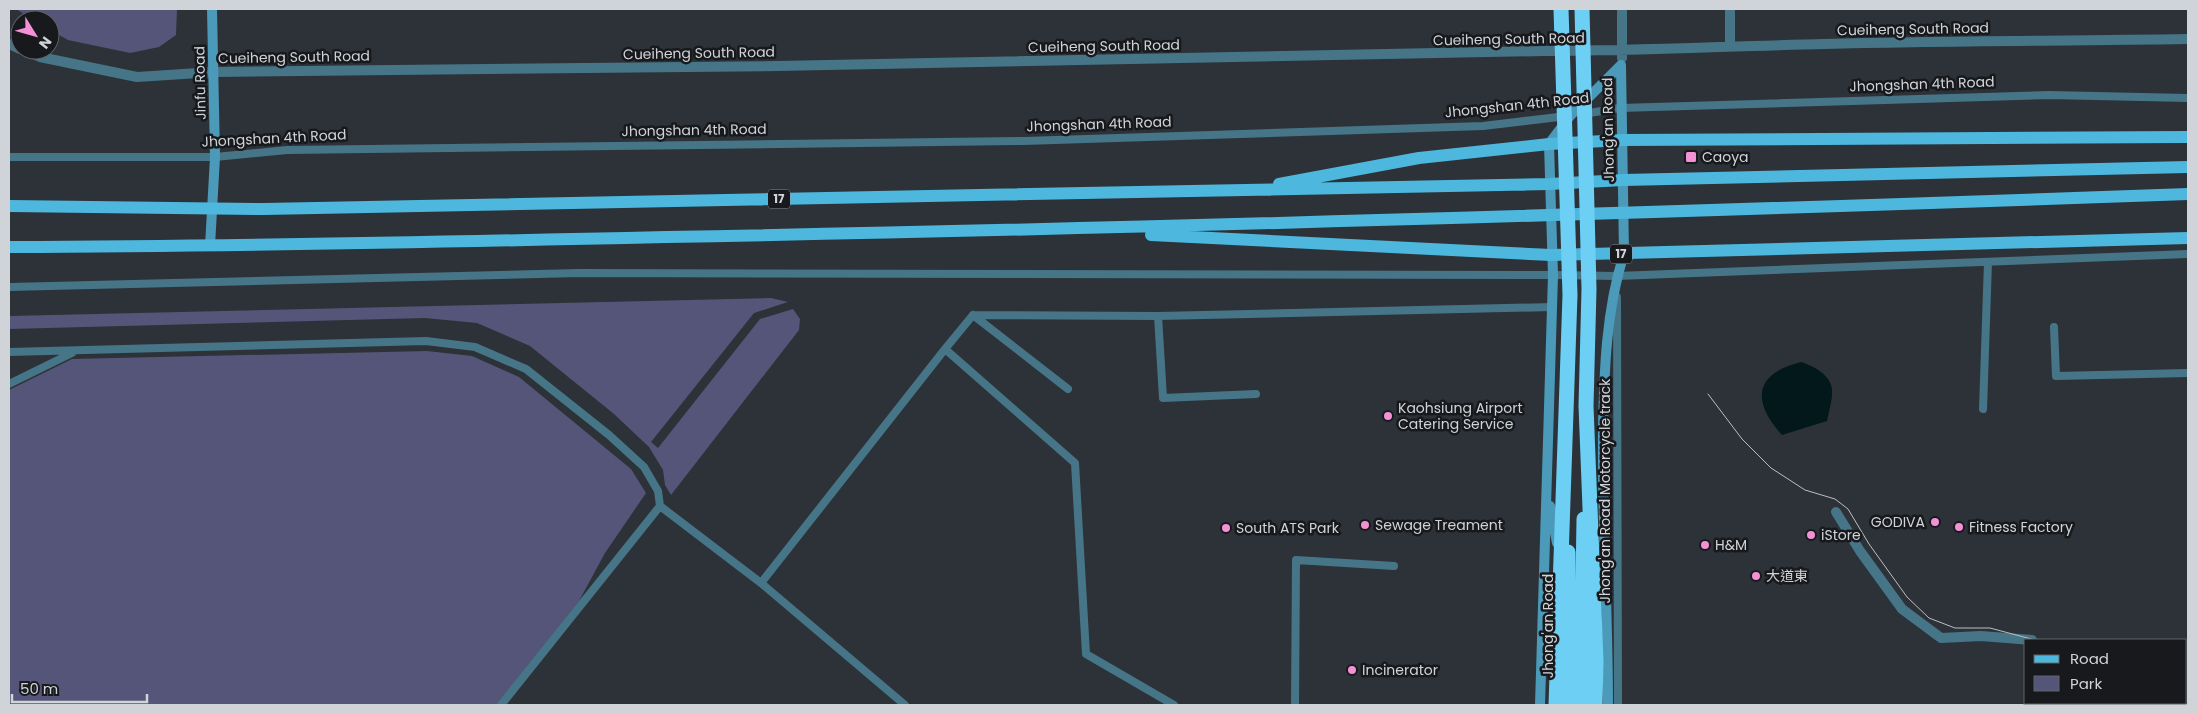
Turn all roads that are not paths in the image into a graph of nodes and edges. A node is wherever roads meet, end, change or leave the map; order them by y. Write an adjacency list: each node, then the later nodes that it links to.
1 (212, 9): 11 (street, Jinfu Road)
2 (1561, 9): 51 (highway, bridge)
3 (1582, 9): 52 (highway, bridge)
4 (1622, 9): 8 (street)
5 (1730, 9): 7 (street)
6 (2188, 39): 7 (street, Cueiheng South Road)
7 (1730, 46): 8 (street, Cueiheng South Road)
8 (1624, 52): 10 (street); 11 (street, Cueiheng South Road)
9 (55, 60): 11 (street, Cueiheng South Road)
10 (1621, 65): 13 (street, Jhong'an Road); 14 (street, Jhong'an Road)
11 (214, 72): 18 (street, Jinfu Road)
12 (2188, 98): 13 (lane, Jhongshan 4th Road)
13 (1620, 108): 14 (lane, Jhongshan 4th Road); 16 (street, Jhong'an Road)
14 (1570, 116): 17 (street, Jhong'an Road); 18 (lane, Jhongshan 4th Road)
15 (2188, 137): 16 (main road, 17)
16 (1622, 140): 17 (main road, 17); 21 (street, Jhong'an Road)
17 (1549, 144): 22 (street, Jhong'an Road); 23 (main road, 17)
18 (215, 157): 19 (lane, Jhongshan 4th Road); 26 (street, Jinfu Road)
19 (9, 158)
20 (2188, 167): 21 (main road, 17)
21 (1623, 180): 22 (main road, 17); 27 (street, Jhong'an Road)
22 (1549, 184): 23 (main road, 17); 28 (street, Jhong'an Road)
23 (1244, 191): 26 (main road, 17)
24 (2188, 194): 27 (main road, 17)
25 (9, 206): 26 (main road, 17)
26 (211, 208): 31 (street, Jinfu Road)
27 (1623, 214): 28 (main road, 17); 33 (street, Jhong'an Road)
28 (1550, 216): 29 (main road, 17); 35 (street, Jhong'an Road)
29 (1053, 230): 31 (main road, 17); 35 (main road, 17)
30 (2188, 238): 33 (main road, 17)
31 (210, 246): 32 (main road, 17)
32 (9, 247)
33 (1624, 254): 35 (main road, 17); 38 (street, Jhong'an Road)
34 (2188, 254): 36 (lane)
35 (1551, 255): 37 (street, Jhong'an Road)
36 (1988, 262): 38 (lane); 53 (lane)
37 (1553, 275): 38 (lane); 39 (lane); 40 (street, Jhong'an Road)
38 (1617, 276): 55 (street, Jhong'an Road); 74 (lane, Jhong'an Road Motorcycle track)
39 (9, 286)
40 (1552, 307): 42 (lane); 54 (street, Jhong'an Road)
41 (972, 315): 42 (lane); 44 (lane); 49 (lane)
42 (1158, 316): 50 (lane)
43 (2054, 327): 47 (lane)
44 (944, 349): 59 (lane); 64 (lane)
45 (75, 351): 46 (lane); 48 (lane); 56 (lane)
46 (9, 352)
47 (2188, 373)
48 (9, 384)
49 (1068, 389)
50 (1256, 394)
51 (1566, 405): 67 (highway, bridge); 69 (highway, bridge)
52 (1586, 406): 70 (highway, bridge); 72 (highway, bridge)
53 (1983, 409)
54 (1546, 488): 66 (street, Jhong'an Road); 68 (street, Jhong'an Road)
55 (1602, 494): 71 (street, Jhong'an Road); 73 (street, Jhong'an Road)
56 (660, 506): 59 (lane); 62 (lane)
57 (1836, 512): 60 (street)
58 (1394, 566): 65 (lane)
59 (761, 584): 61 (lane)
60 (2024, 639)
61 (895, 702): 63 (lane)
62 (501, 705)
63 (905, 705)
64 (1174, 705)
65 (1295, 705)
66 (1540, 705)
67 (1556, 705)
68 (1562, 705)
69 (1568, 705)
70 (1581, 705)
71 (1591, 705)
72 (1595, 705)
73 (1608, 705)
74 (1618, 705)

